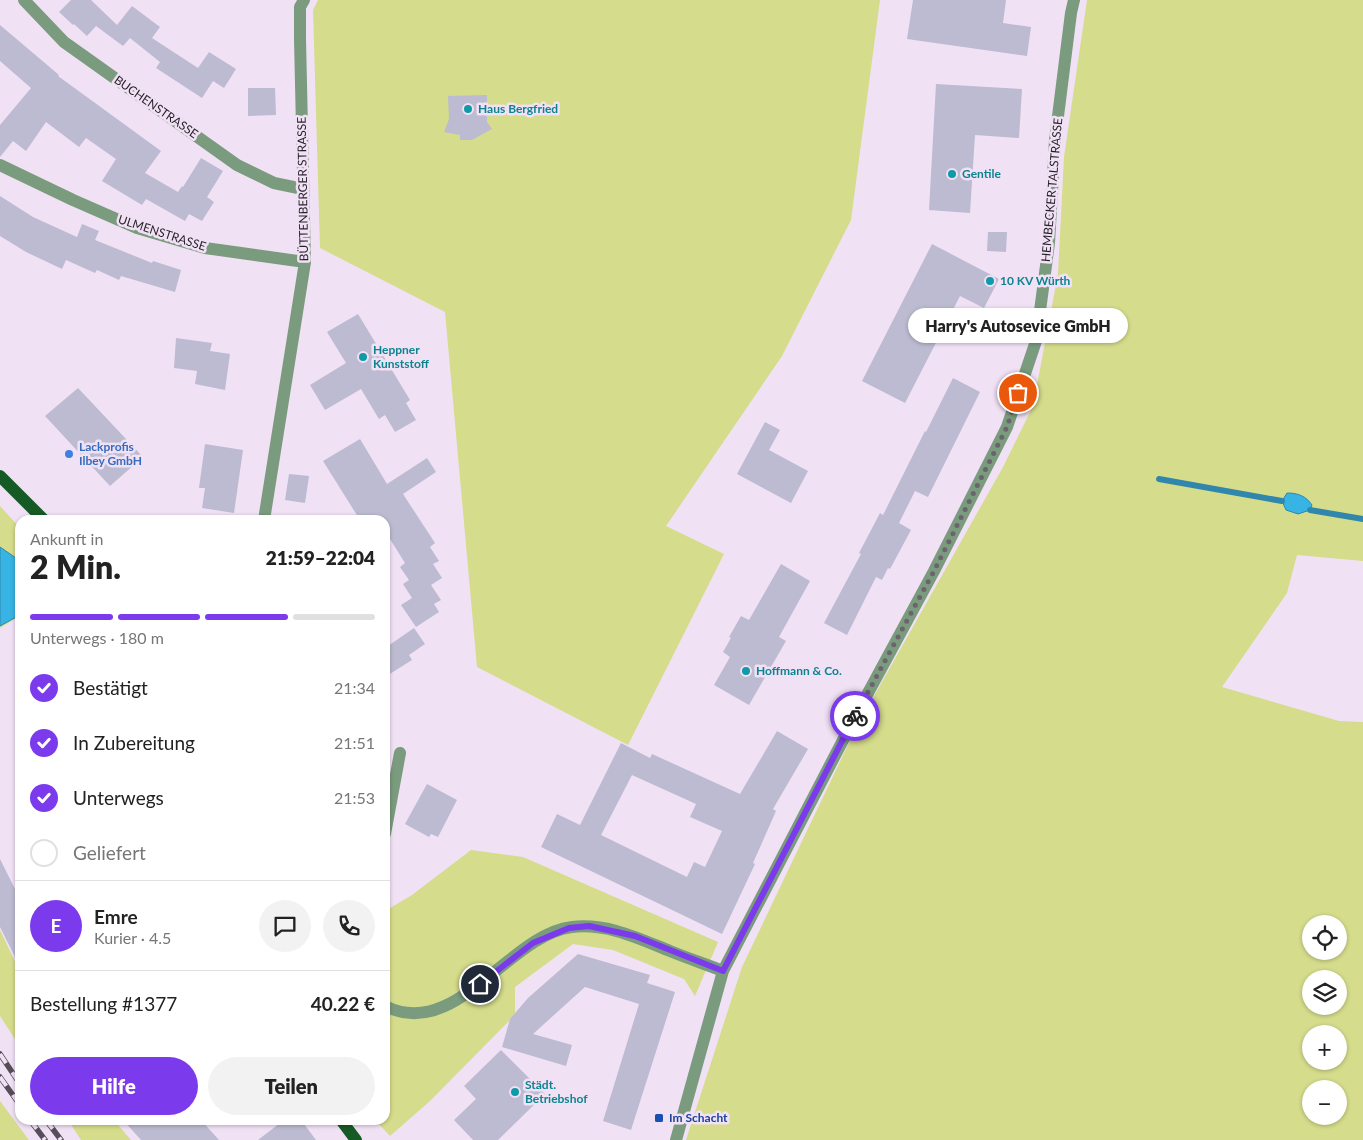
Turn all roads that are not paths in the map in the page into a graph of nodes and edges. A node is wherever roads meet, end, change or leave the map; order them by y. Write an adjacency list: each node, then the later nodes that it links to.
1 (24, 0): 5 (street, BUCHENSTRASSE)
2 (304, 0): 5 (street, BÜTTENBERGER STRASSE)
3 (1074, 0): 12 (street, HEMBECKER TALSTRASSE)
4 (0, 165): 6 (street, ULMENSTRASSE)
5 (303, 189): 6 (street, BÜTTENBERGER STRASSE)
6 (305, 262): 9 (street, BÜTTENBERGER STRASSE)
7 (0, 476): 8 (main road)
8 (39, 515)
9 (265, 515)
10 (400, 753): 11 (street)
11 (390, 807)
12 (723, 971): 13 (street); 16 (street, HEMBECKER TALSTRASSE)
13 (390, 1008)
14 (345, 1125): 15 (main road)
15 (356, 1140)
16 (676, 1140)

